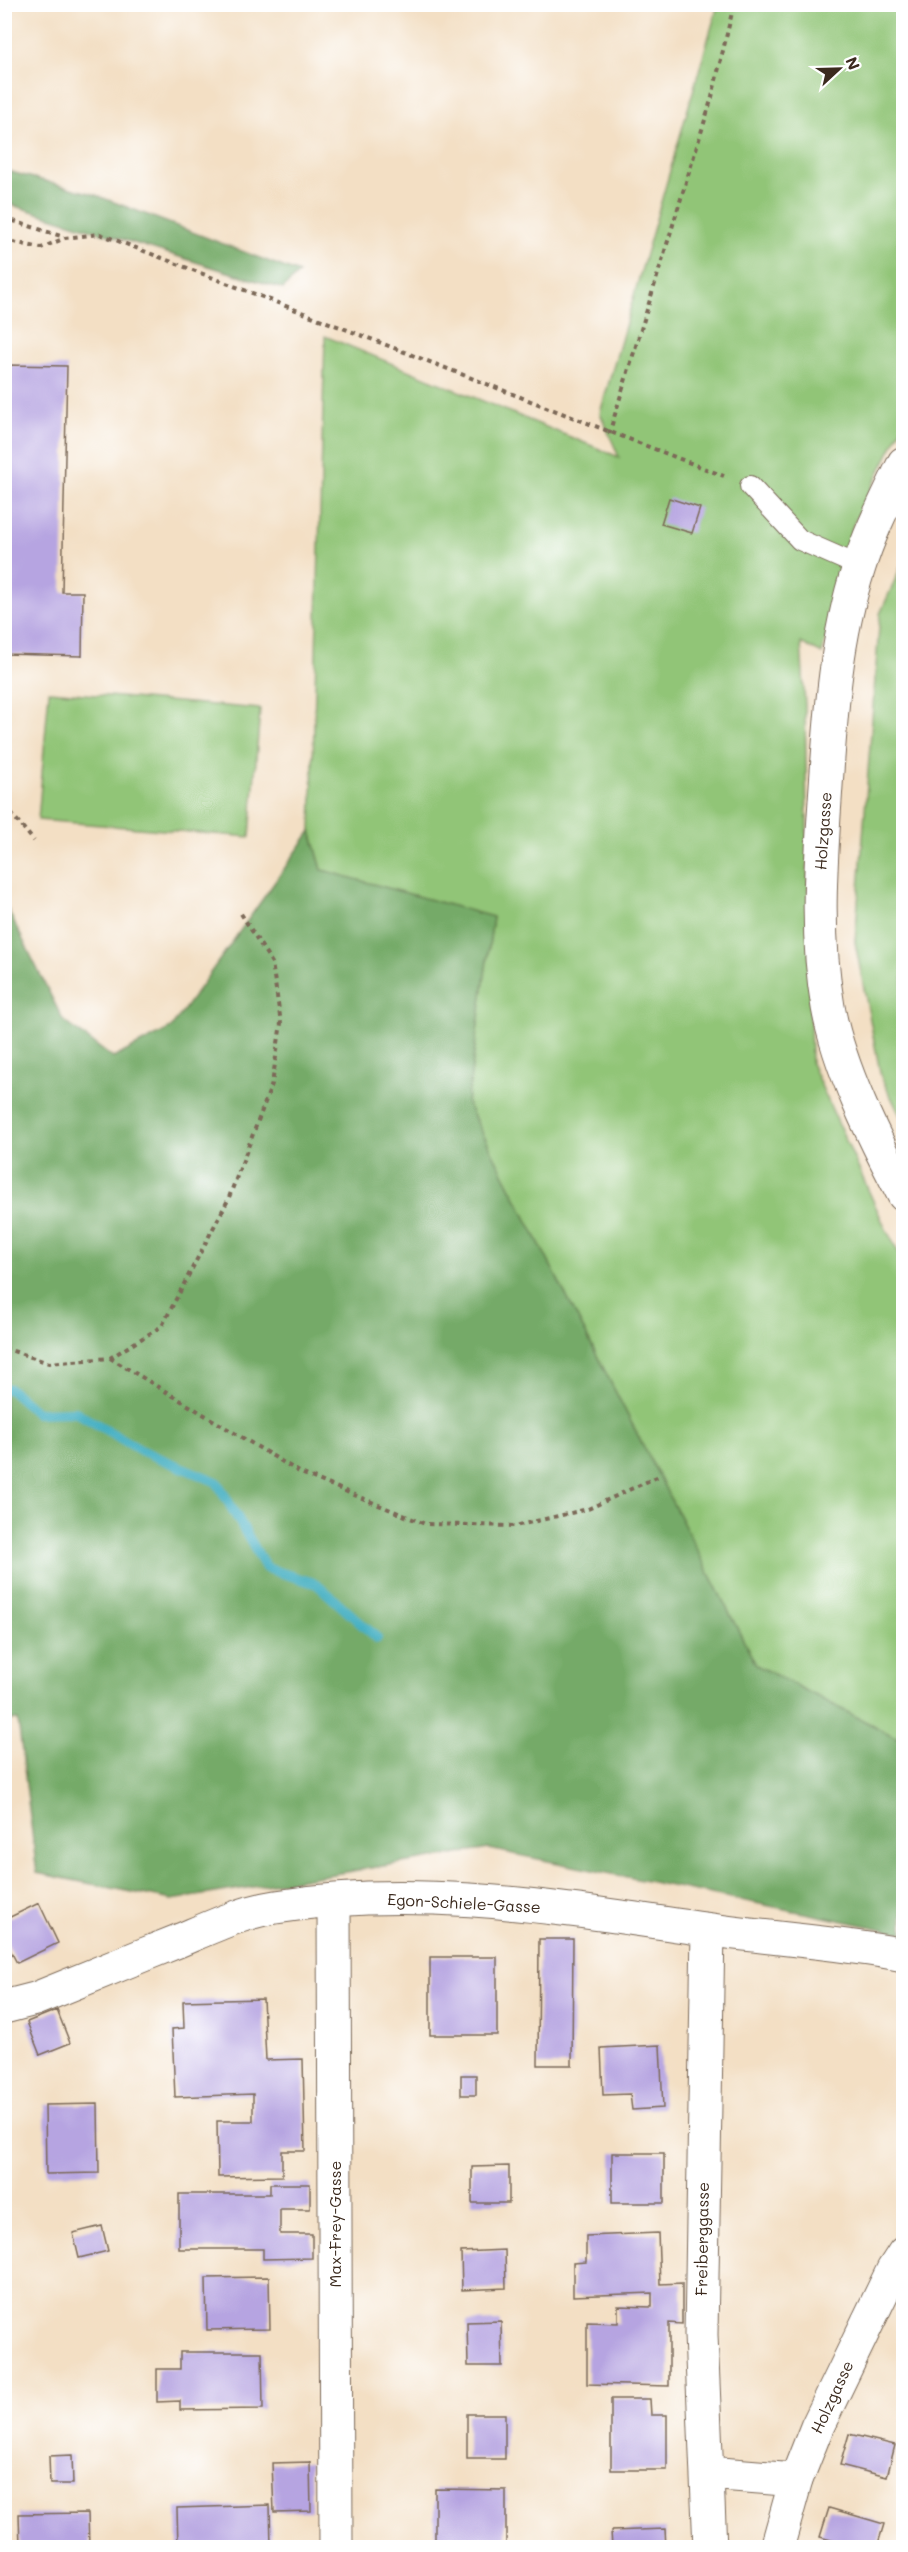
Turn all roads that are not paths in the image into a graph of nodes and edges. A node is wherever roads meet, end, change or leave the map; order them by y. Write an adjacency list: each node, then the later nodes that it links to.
1 (903, 463): 3 (street, Holzgasse)
2 (750, 486): 3 (lane)
3 (859, 566): 4 (street, Holzgasse)
4 (903, 1196)
5 (334, 1901): 6 (street, Egon-Schiele-Gasse); 8 (street, Egon-Schiele-Gasse); 12 (street, Max-Frey-Gasse)
6 (708, 1930): 7 (street, Egon-Schiele-Gasse); 10 (street, Freiberggasse)
7 (903, 1955)
8 (4, 2007)
9 (903, 2253): 11 (street, Holzgasse)
10 (708, 2473): 11 (street); 13 (street, Freiberggasse)
11 (796, 2480): 14 (street, Holzgasse)
12 (336, 2547)
13 (710, 2547)
14 (777, 2547)

